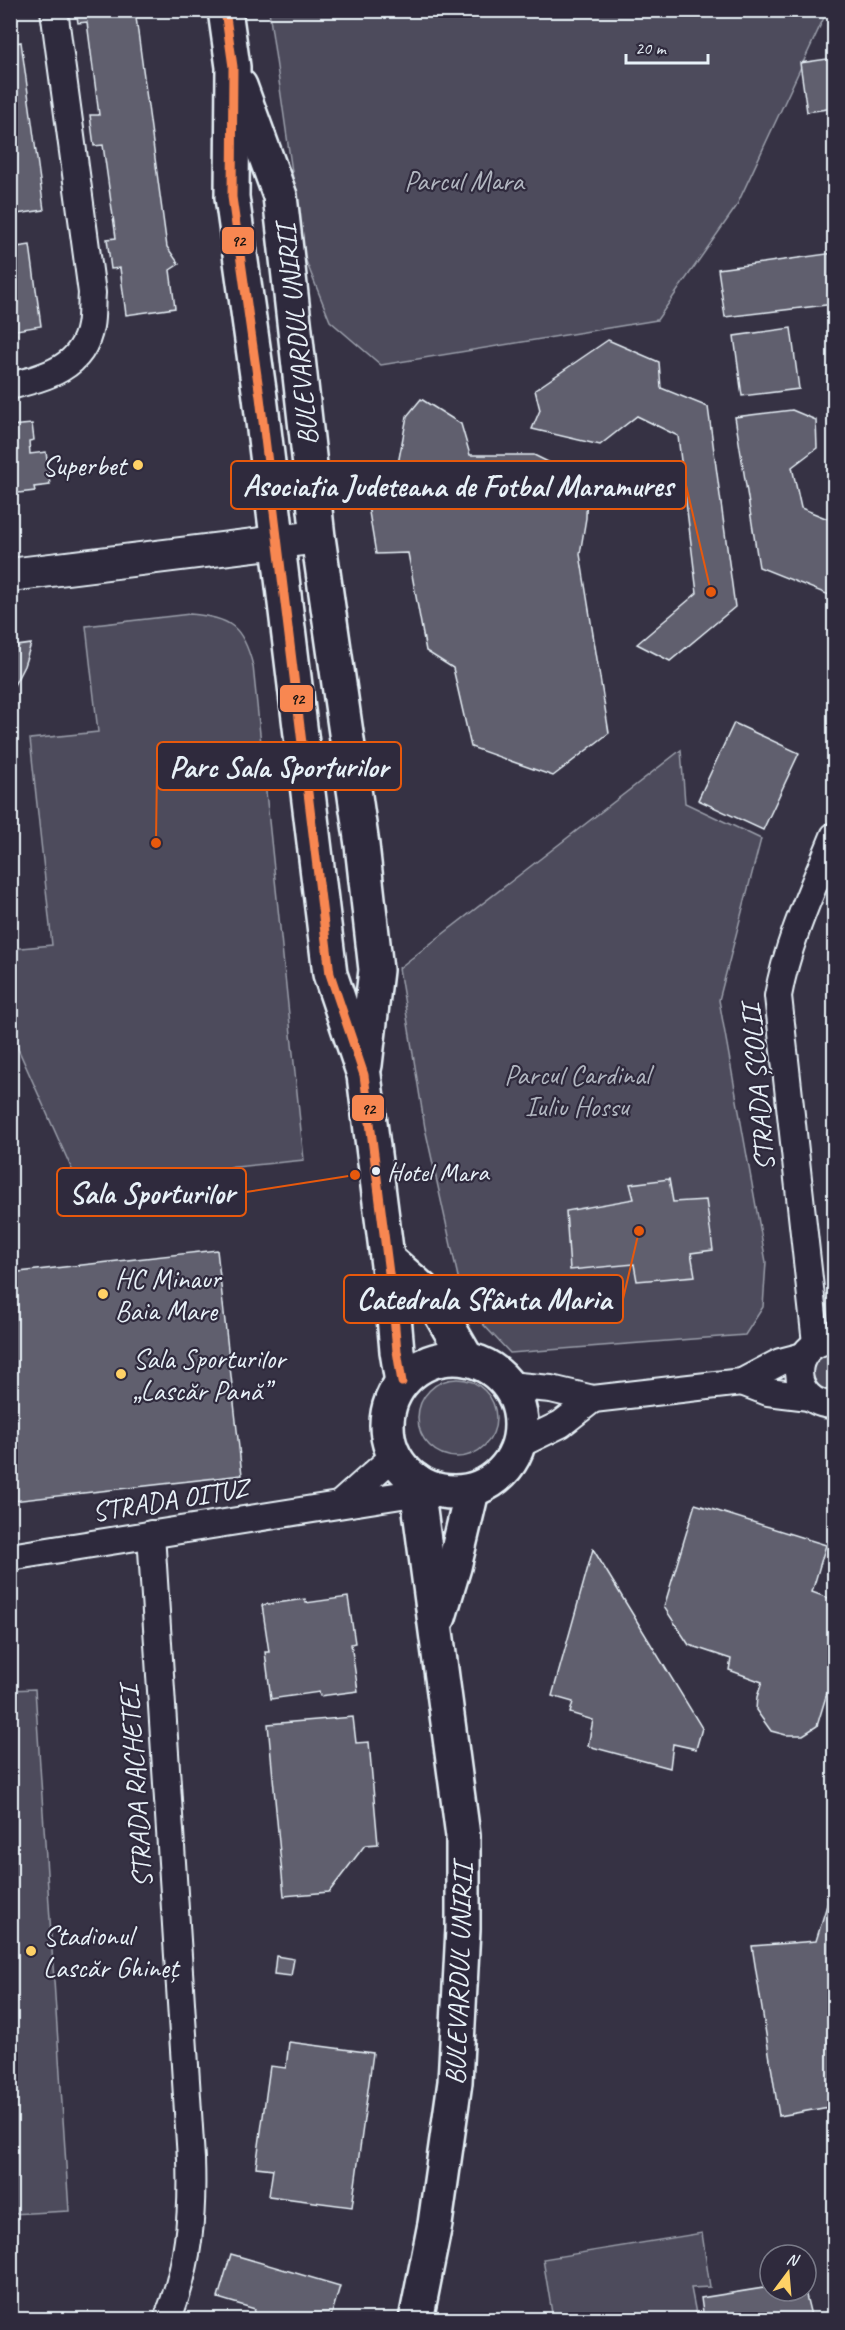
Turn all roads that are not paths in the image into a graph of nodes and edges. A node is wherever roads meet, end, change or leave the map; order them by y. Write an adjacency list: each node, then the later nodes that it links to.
1 (54, 10): 4 (street)
2 (225, 10): 3 (main road, BULEVARDUL UNIRII)
3 (233, 67): 5 (main road, BULEVARDUL UNIRII); 6 (main road, BULEVARDUL UNIRII)
4 (10, 386)
5 (318, 537): 6 (street); 9 (main road, BULEVARDUL UNIRII)
6 (277, 542): 7 (street); 9 (main road, BULEVARDUL UNIRII)
7 (10, 575)
8 (834, 836): 11 (street, STRADA ȘCOLII)
9 (364, 1075): 10 (main road, BULEVARDUL UNIRII)
10 (387, 1259): 12 (main road); 13 (main road, BULEVARDUL UNIRII)
11 (818, 1346): 14 (street); 16 (street, STRADA ȘCOLII)
12 (467, 1359): 13 (main road); 15 (main road)
13 (402, 1382): 20 (main road)
14 (742, 1382): 16 (street); 17 (street)
15 (508, 1385): 17 (street); 19 (main road)
16 (809, 1396): 18 (street)
17 (593, 1399): 19 (street)
18 (834, 1405)
19 (519, 1444): 22 (main road)
20 (394, 1456): 21 (main road); 23 (street)
21 (422, 1487): 22 (main road); 23 (street, STRADA OITUZ); 26 (main road, BULEVARDUL UNIRII)
22 (472, 1491): 26 (main road, BULEVARDUL UNIRII)
23 (340, 1504): 24 (street, STRADA OITUZ)
24 (151, 1534): 25 (street, STRADA OITUZ); 27 (street, STRADA RACHETEI)
25 (10, 1557)
26 (436, 1628): 28 (main road, BULEVARDUL UNIRII)
27 (167, 2319)
28 (416, 2319)

